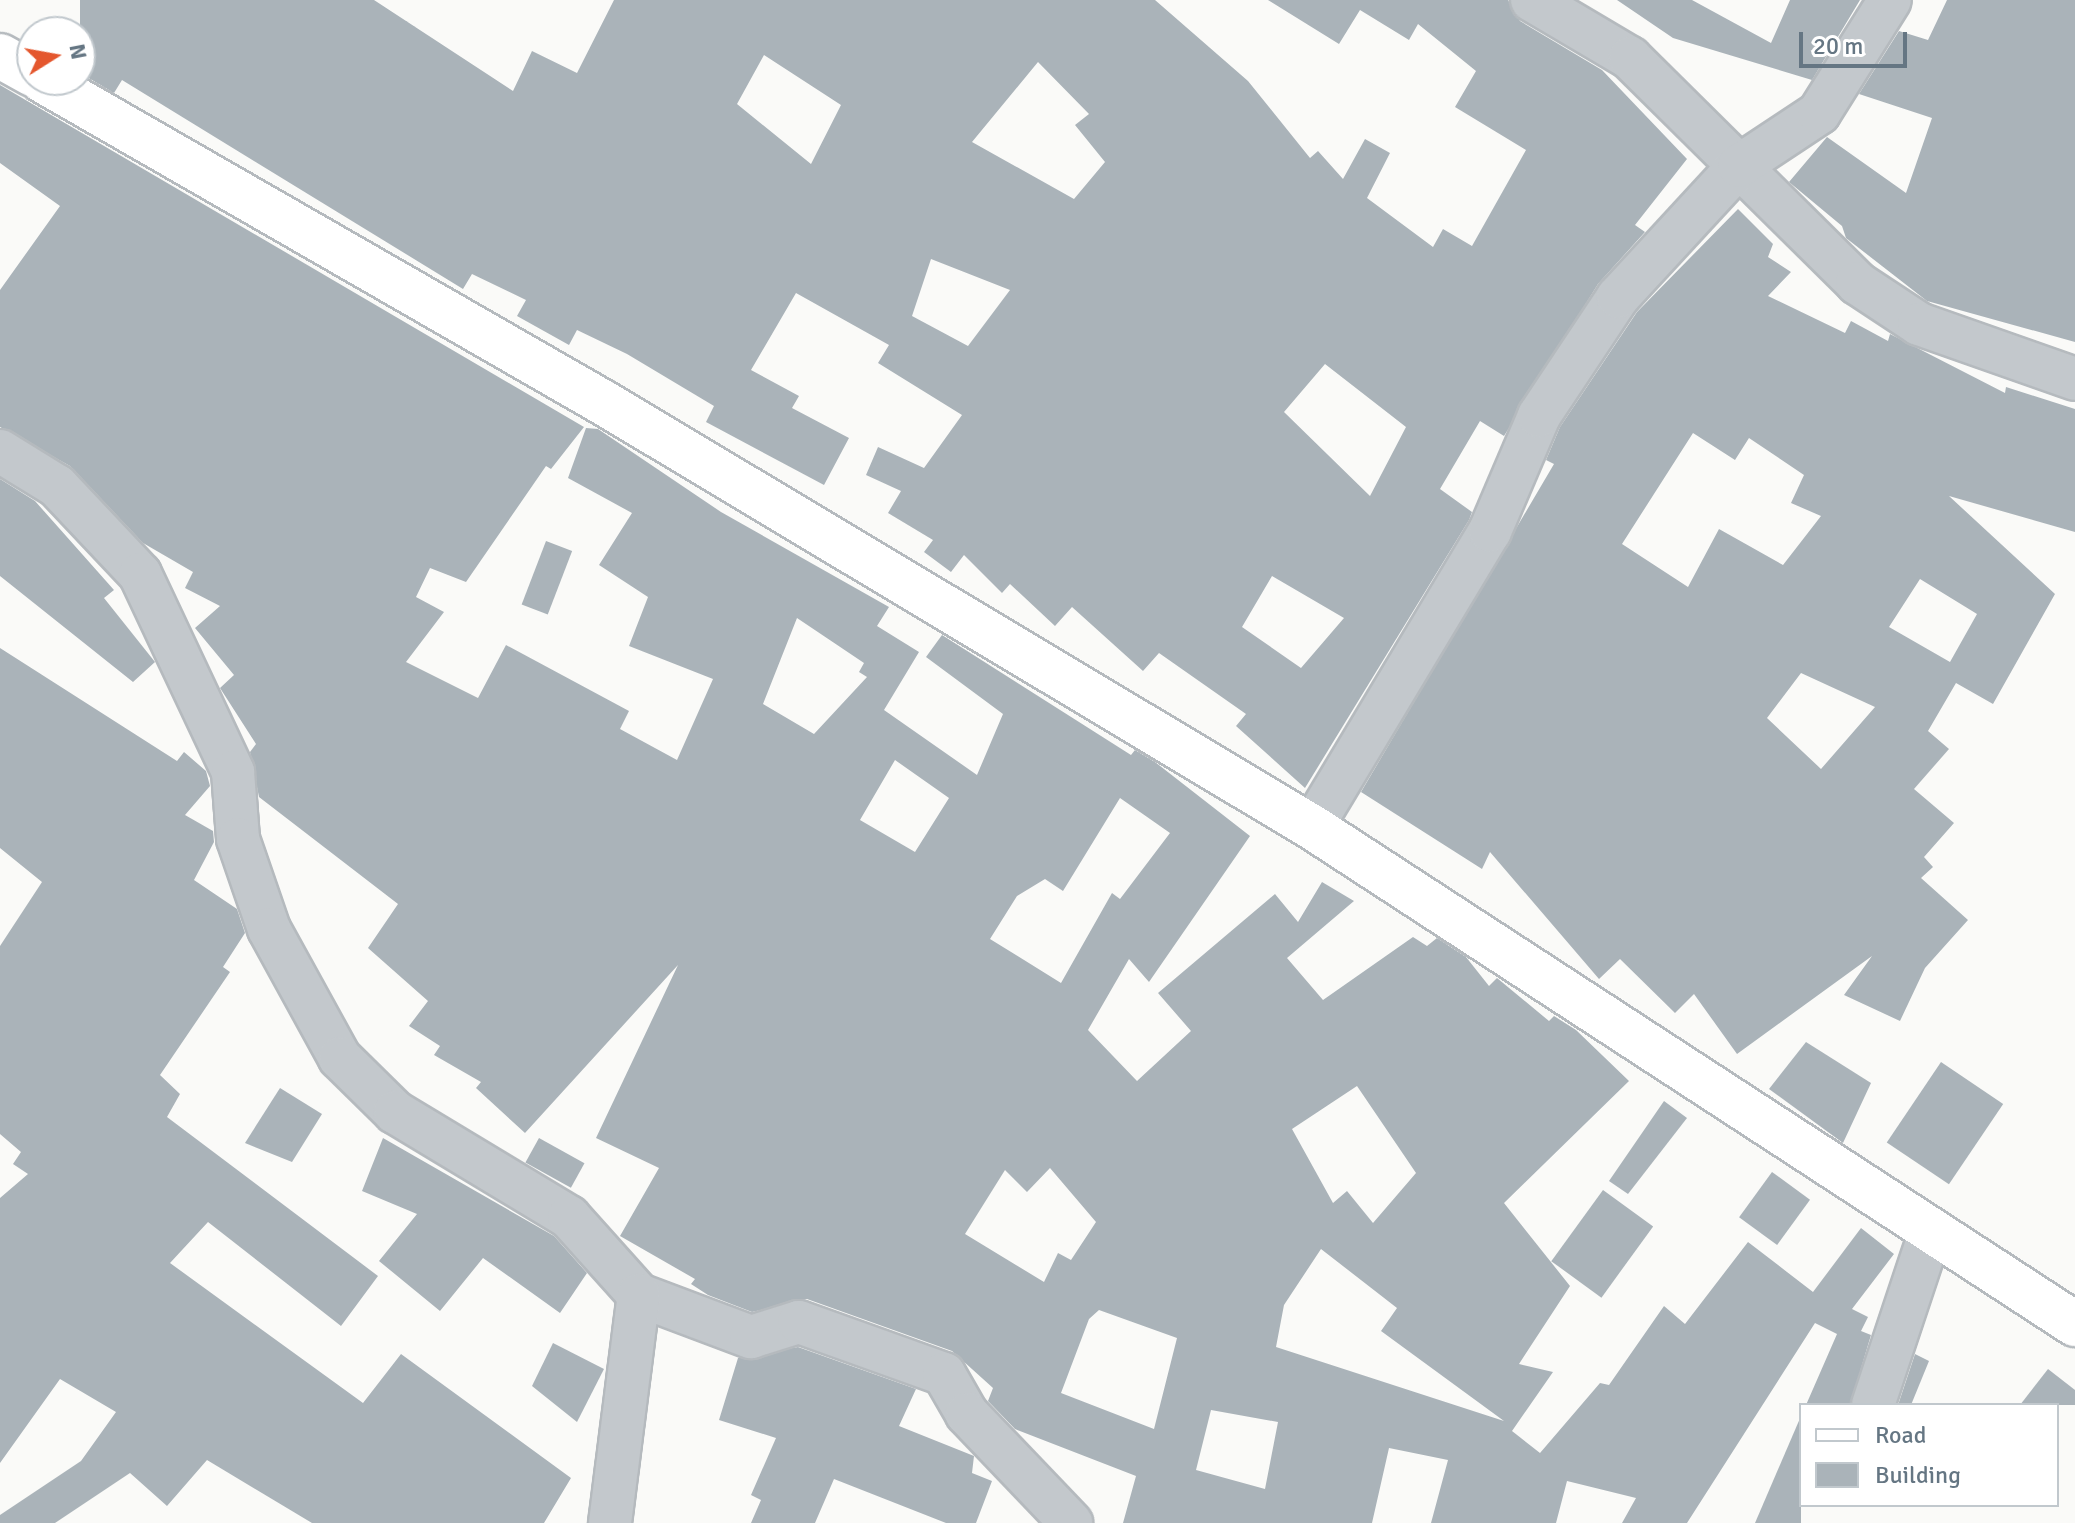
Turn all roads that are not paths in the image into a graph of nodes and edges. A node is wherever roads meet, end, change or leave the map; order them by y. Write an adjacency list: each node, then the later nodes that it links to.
1 (1532, 0): 4 (street)
2 (1890, 0): 4 (street)
3 (70, 96): 7 (main road)
4 (1739, 166): 5 (street); 7 (street)
5 (2075, 379)
6 (0, 451): 9 (street)
7 (1312, 827): 8 (main road)
8 (1931, 1231): 10 (main road); 11 (street)
9 (639, 1295): 12 (street); 13 (street)
10 (2075, 1324)
11 (1874, 1403)
12 (610, 1523)
13 (1071, 1523)

